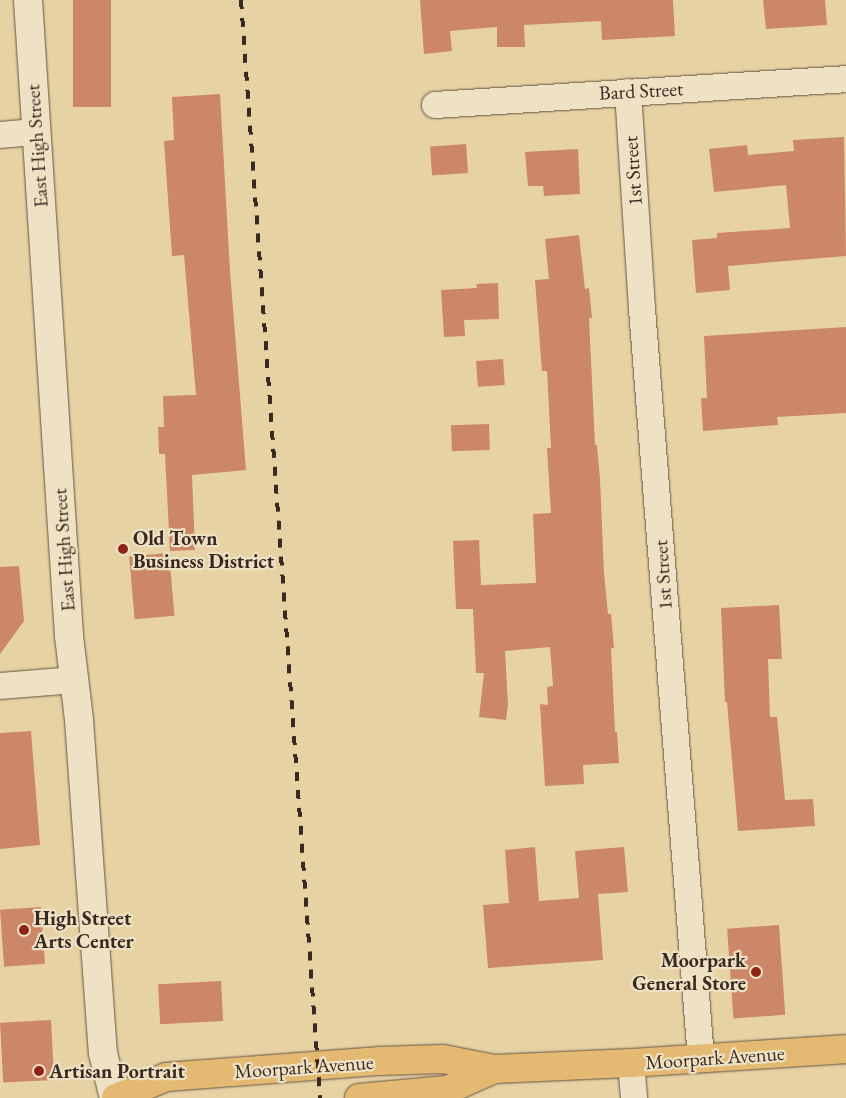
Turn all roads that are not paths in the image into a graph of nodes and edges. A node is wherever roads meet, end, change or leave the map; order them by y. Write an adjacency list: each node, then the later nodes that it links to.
1 (28, 0): 5 (street, East High Street)
2 (846, 79): 3 (street, Bard Street)
3 (628, 92): 4 (street, Bard Street); 10 (street, 1st Street)
4 (435, 104)
5 (36, 132): 6 (street); 7 (street, East High Street)
6 (0, 135)
7 (74, 680): 8 (street); 13 (street, East High Street)
8 (0, 686)
9 (846, 1049): 10 (main road, Moorpark Avenue)
10 (701, 1059): 11 (main road, Moorpark Avenue)
11 (631, 1063): 12 (main road, Moorpark Avenue); 15 (street)
12 (494, 1069): 13 (main road, Moorpark Avenue); 14 (main road, Moorpark Avenue)
13 (115, 1098)
14 (359, 1098)
15 (634, 1098)

